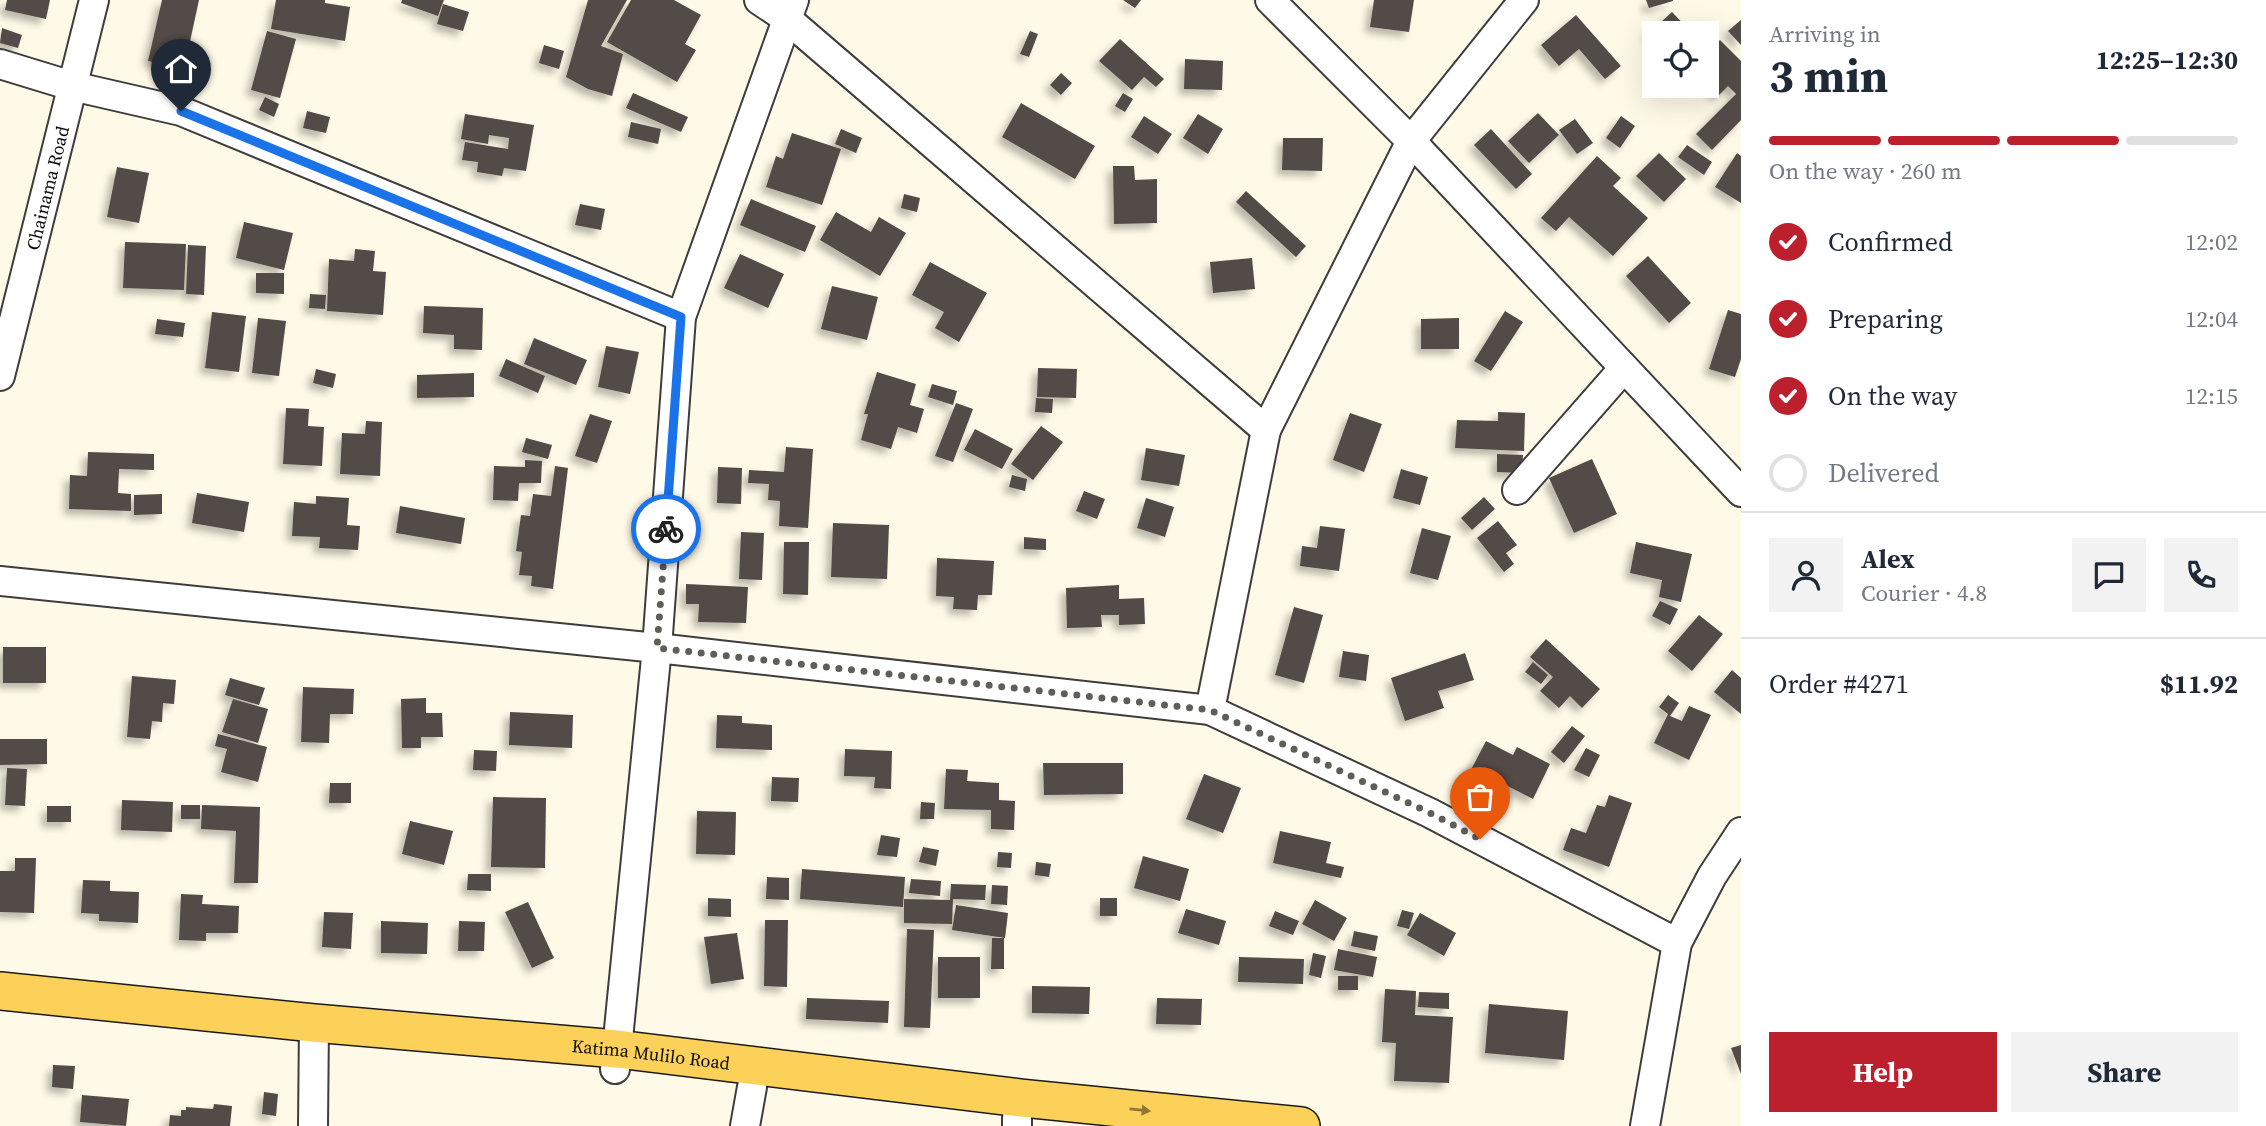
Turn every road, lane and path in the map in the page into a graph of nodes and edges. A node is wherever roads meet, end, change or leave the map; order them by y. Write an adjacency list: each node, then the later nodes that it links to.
1 (94, 0): 7 (street, Chainama Road)
2 (759, 0): 5 (street)
3 (1270, 0): 8 (street)
4 (1524, 0): 8 (street)
5 (790, 9): 9 (street); 12 (street)
6 (0, 64): 7 (street)
7 (72, 86): 9 (street); 11 (street, Chainama Road)
8 (1411, 142): 10 (street); 12 (street)
9 (681, 317): 16 (street)
10 (1625, 368): 13 (street); 14 (street)
11 (0, 376)
12 (1266, 430): 17 (street)
13 (1517, 490)
14 (1741, 492)
15 (0, 582): 16 (street)
16 (657, 648): 17 (street); 23 (street)
17 (1210, 710): 19 (street)
18 (1741, 832): 19 (street)
19 (1677, 943): 30 (street)
20 (0, 991): 22 (main road, Katima Mulilo Road)
21 (0, 1012): 22 (main road, Katima Mulilo Road)
22 (314, 1033): 23 (main road, Katima Mulilo Road); 26 (street)
23 (616, 1059): 24 (main road, Katima Mulilo Road); 29 (main road, Katima Mulilo Road, one-way to 29)
24 (752, 1087): 25 (main road, Katima Mulilo Road); 27 (street)
25 (1017, 1122): 28 (main road, Katima Mulilo Road)
26 (313, 1126)
27 (745, 1126)
28 (1098, 1126)
29 (1301, 1126)
30 (1645, 1126)

